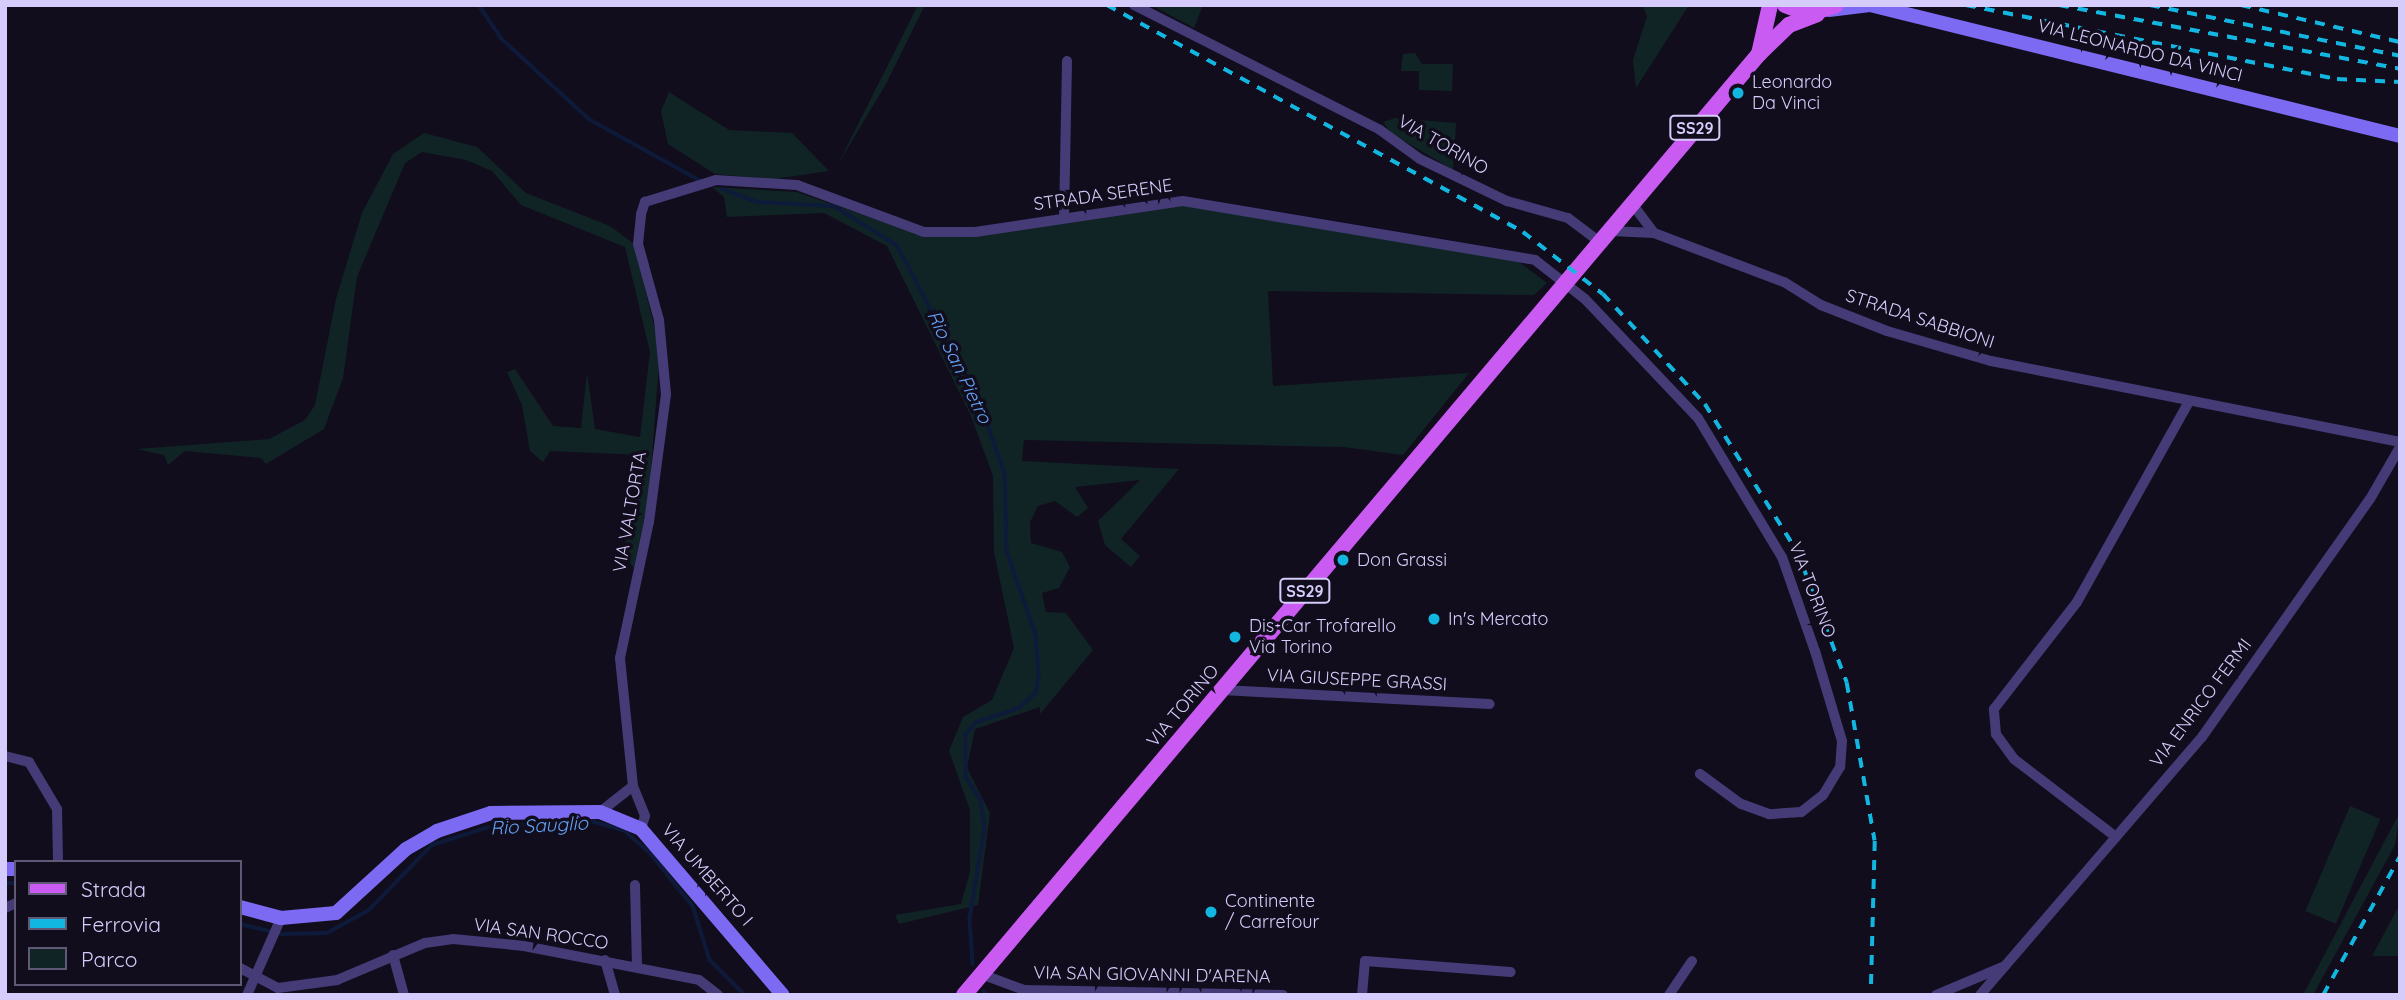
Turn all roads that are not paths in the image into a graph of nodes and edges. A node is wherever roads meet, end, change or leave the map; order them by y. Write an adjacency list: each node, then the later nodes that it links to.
1 (1134, 5): 12 (street, VIA TORINO)
2 (1770, 5): 6 (main road, VIA TORINO / SS29)
3 (1785, 5): 5 (main road)
4 (1869, 5): 5 (street, VIA LEONARDO DA VINCI); 8 (street, VIA LEONARDO DA VINCI)
5 (1827, 10): 6 (main road, VIA TORINO / SS29)
6 (1759, 54): 9 (main road, VIA TORINO / SS29)
7 (1067, 61): 10 (street)
8 (2400, 136)
9 (1633, 205): 11 (street); 12 (main road, VIA TORINO / SS29)
10 (1064, 218): 13 (street, STRADA SERENE); 14 (street, STRADA SERENE)
11 (1654, 233): 12 (street, STRADA SABBIONI); 15 (street, STRADA SABBIONI)
12 (1606, 237): 14 (main road, VIA TORINO / SS29)
13 (638, 244): 21 (street, VIA VALTORTA)
14 (1567, 282): 17 (main road, VIA TORINO / SS29); 20 (street, VIA TORINO)
15 (2188, 403): 16 (street, STRADA SABBIONI); 24 (street)
16 (2400, 444): 24 (street, VIA ENRICO FERMI)
17 (1222, 690): 18 (street, VIA GIUSEPPE GRASSI); 36 (main road, VIA TORINO / SS29)
18 (1490, 704)
19 (5, 756): 25 (street)
20 (1700, 774)
21 (633, 786): 22 (street); 23 (street, VIA VALTORTA)
22 (600, 811): 23 (street, VIA UMBERTO I); 28 (street, VIA UMBERTO I)
23 (641, 829): 42 (street, VIA UMBERTO I)
24 (2116, 838): 32 (street, VIA ENRICO FERMI)
25 (58, 860)
26 (635, 885): 33 (street)
27 (242, 908): 28 (street, VIA UMBERTO I)
28 (280, 922): 37 (street)
29 (393, 955): 30 (street, VIA SAN ROCCO); 37 (street, VIA SAN ROCCO); 39 (street)
30 (605, 960): 33 (street, VIA SAN ROCCO); 40 (street)
31 (1692, 961): 46 (street)
32 (2008, 965): 47 (street); 48 (street, VIA ENRICO FERMI)
33 (637, 967): 41 (street, VIA SAN ROCCO)
34 (242, 969): 37 (street, VIA SAN ROCCO)
35 (1511, 972): 45 (street)
36 (981, 974): 43 (main road, VIA TORINO / SS29); 44 (street, VIA SAN GIOVANNI D'ARENA)
37 (255, 979): 38 (street)
38 (247, 995)
39 (404, 995)
40 (615, 995)
41 (718, 995)
42 (783, 995)
43 (964, 995)
44 (1283, 995)
45 (1362, 995)
46 (1669, 995)
47 (1936, 995)
48 (1980, 995)

